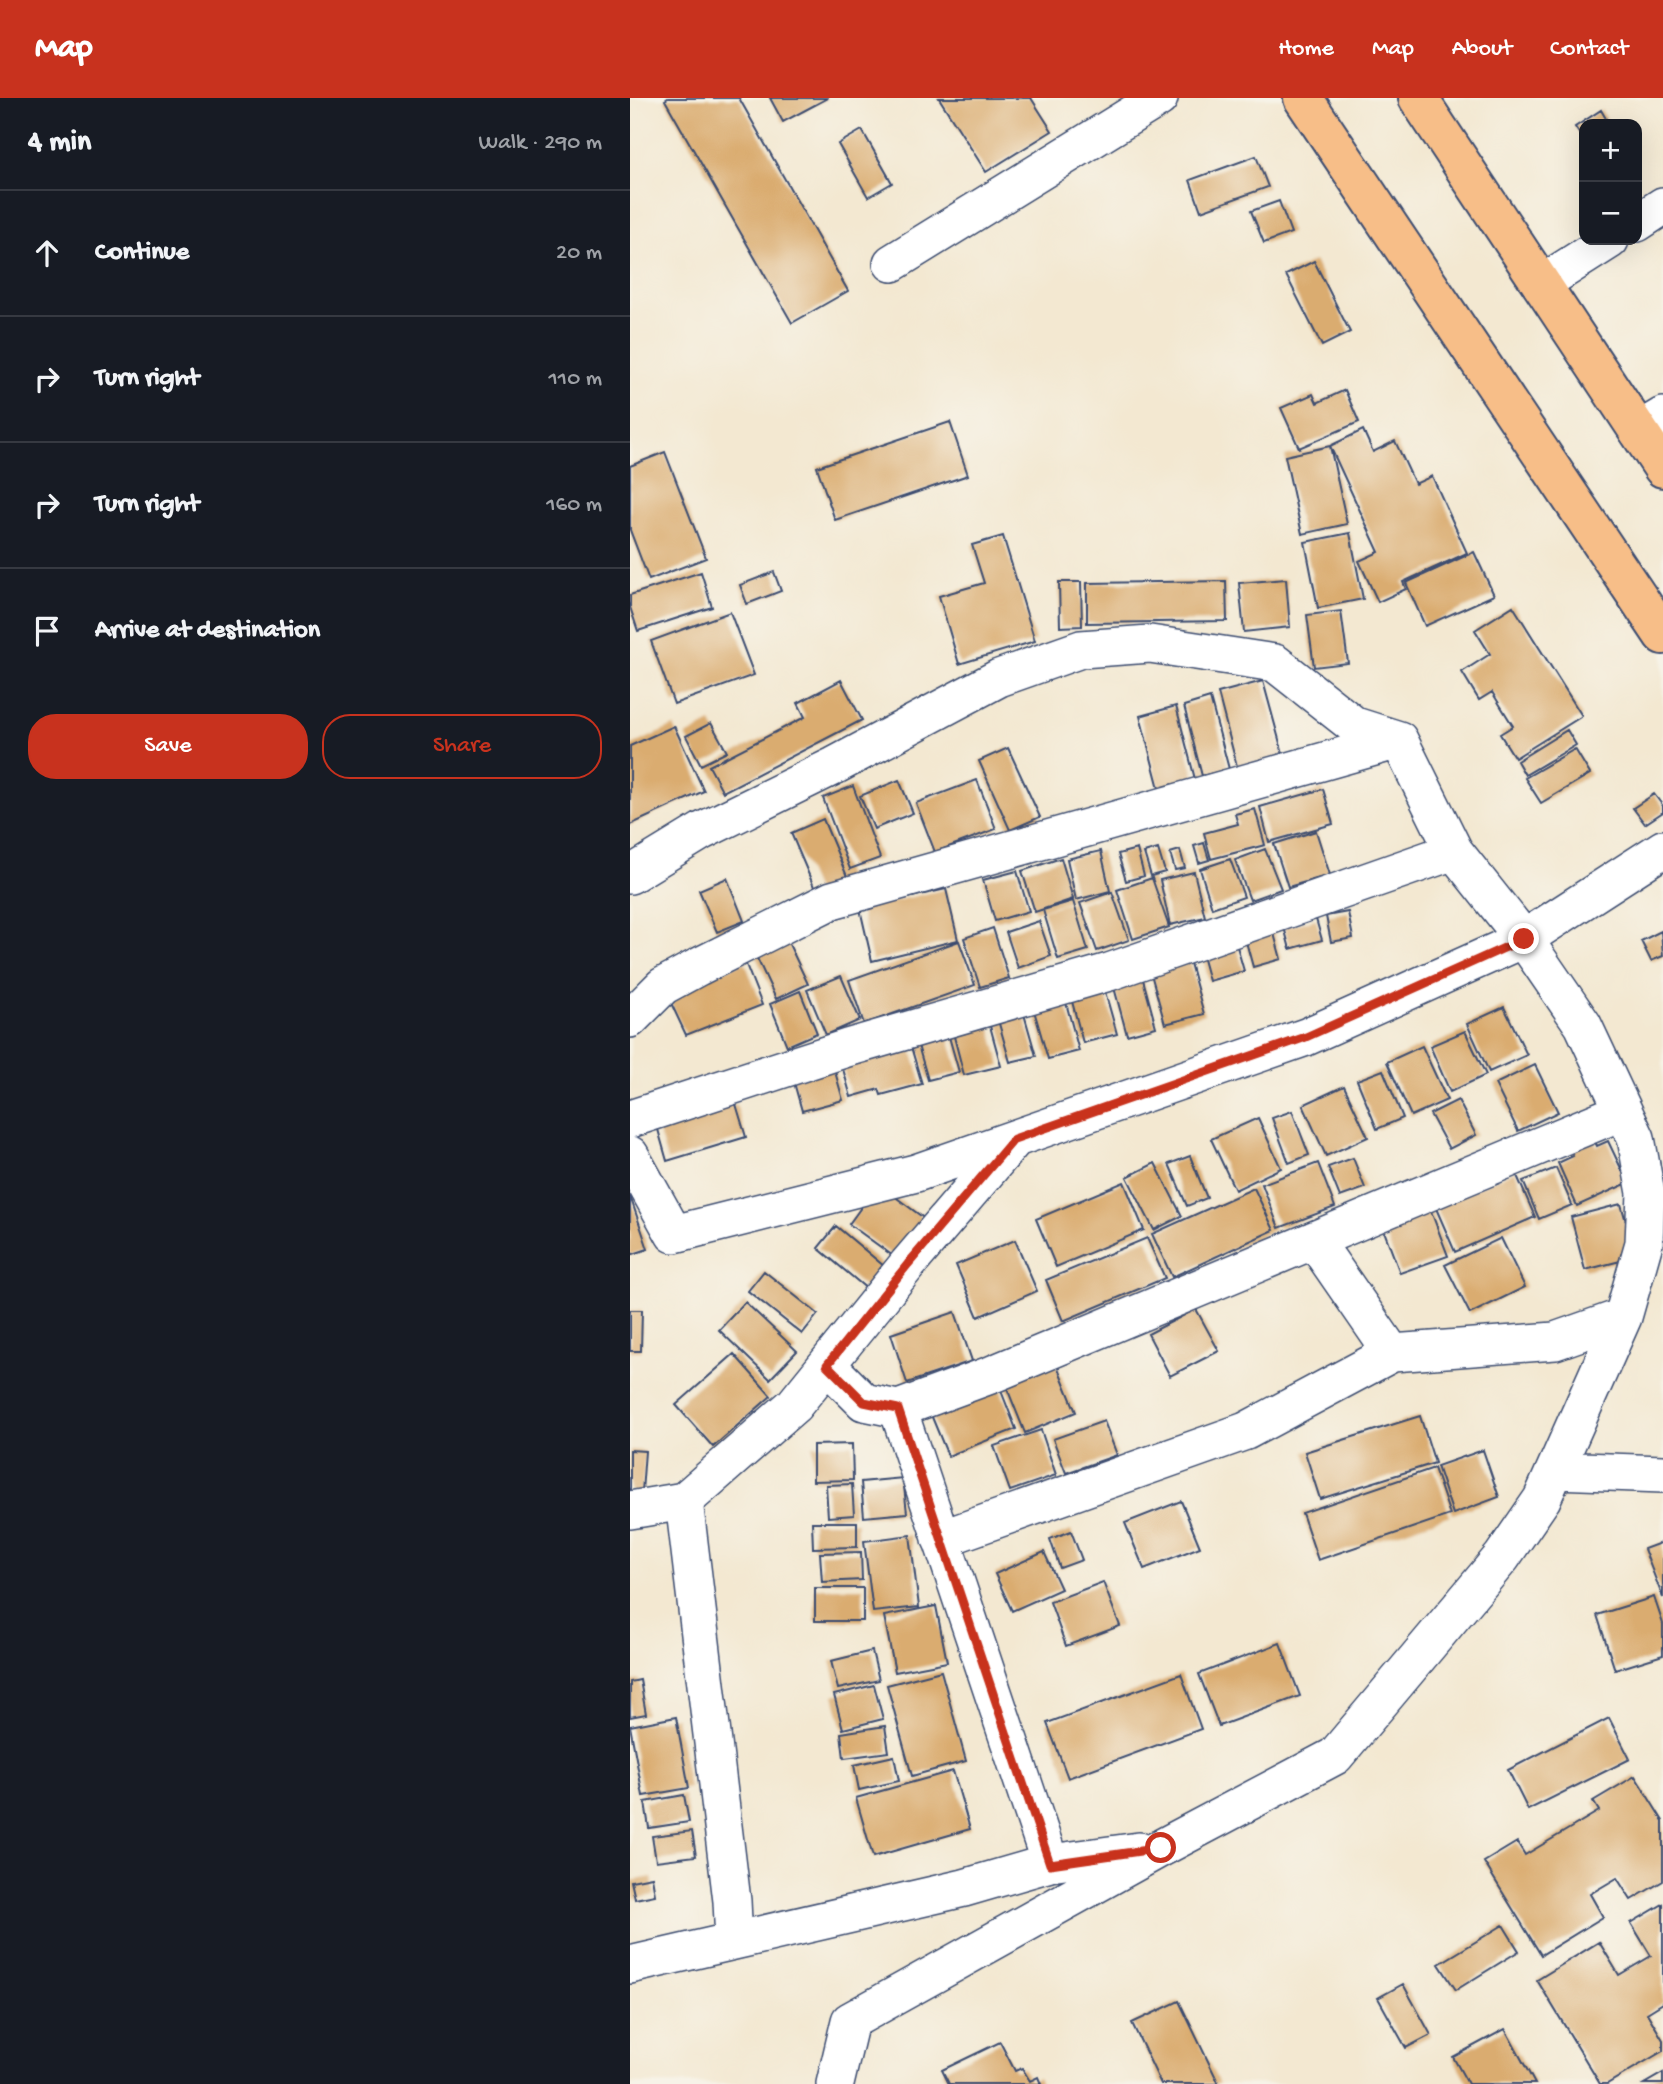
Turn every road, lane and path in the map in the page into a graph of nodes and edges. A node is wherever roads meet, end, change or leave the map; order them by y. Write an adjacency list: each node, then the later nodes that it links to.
1 (1159, 98): 7 (street)
2 (1303, 98): 11 (highway)
3 (1418, 98): 8 (highway)
4 (1663, 206): 5 (street)
5 (1642, 220)
6 (1602, 245): 8 (street)
7 (892, 263)
8 (1541, 284): 9 (highway)
9 (1651, 424): 10 (highway)
10 (1663, 468)
11 (1663, 635)
12 (1399, 740): 14 (street); 15 (street); 17 (street)
13 (1663, 849): 16 (street)
14 (1454, 851): 16 (street); 19 (street)
15 (630, 875)
16 (1524, 939): 18 (street); 20 (street)
17 (630, 1019)
18 (1623, 1111): 22 (street); 23 (street)
19 (630, 1119)
20 (1014, 1139): 21 (street); 25 (street)
21 (630, 1155)
22 (1314, 1240): 24 (street); 26 (street)
23 (1623, 1317): 24 (street); 27 (street)
24 (1391, 1353): 31 (street)
25 (827, 1365): 26 (street); 29 (street)
26 (898, 1409): 31 (street)
27 (1555, 1470): 28 (street); 32 (street)
28 (1663, 1474)
29 (684, 1501): 30 (street); 34 (street)
30 (630, 1510)
31 (941, 1539): 33 (street)
32 (1161, 1848): 33 (street); 36 (street)
33 (1050, 1864): 34 (street)
34 (734, 1941): 35 (street)
35 (630, 1965)
36 (835, 2084)

